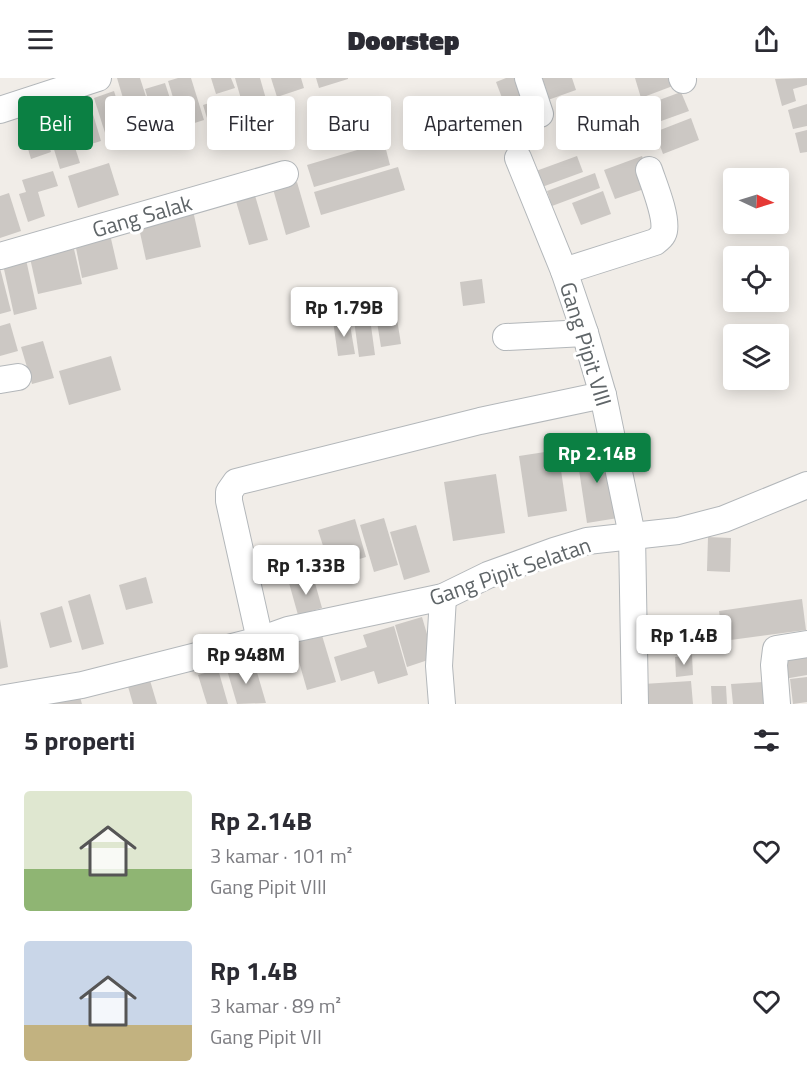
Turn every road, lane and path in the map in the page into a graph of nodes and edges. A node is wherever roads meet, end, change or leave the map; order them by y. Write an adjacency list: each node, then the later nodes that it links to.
1 (98, 78): 4 (street)
2 (528, 78): 3 (street)
3 (534, 96)
4 (0, 110)
5 (518, 158): 9 (street, Gang Pipit VIII)
6 (649, 170): 9 (street)
7 (285, 174): 8 (street, Gang Salak)
8 (0, 256)
9 (564, 271): 10 (street, Gang Pipit VIII)
10 (585, 333): 11 (street); 12 (street, Gang Pipit VIII)
11 (506, 338)
12 (603, 395): 14 (street, Gang Pipit VIII); 16 (street)
13 (807, 485): 14 (street, Gang Pipit Selatan)
14 (632, 535): 15 (street, Gang Pipit Selatan); 20 (street, Gang Pipit VIII)
15 (443, 597): 16 (street, Gang Pipit Selatan); 19 (street)
16 (260, 640): 18 (street, Gang Pipit Selatan)
17 (807, 644): 21 (street)
18 (0, 699)
19 (442, 704)
20 (635, 704)
21 (777, 704)

